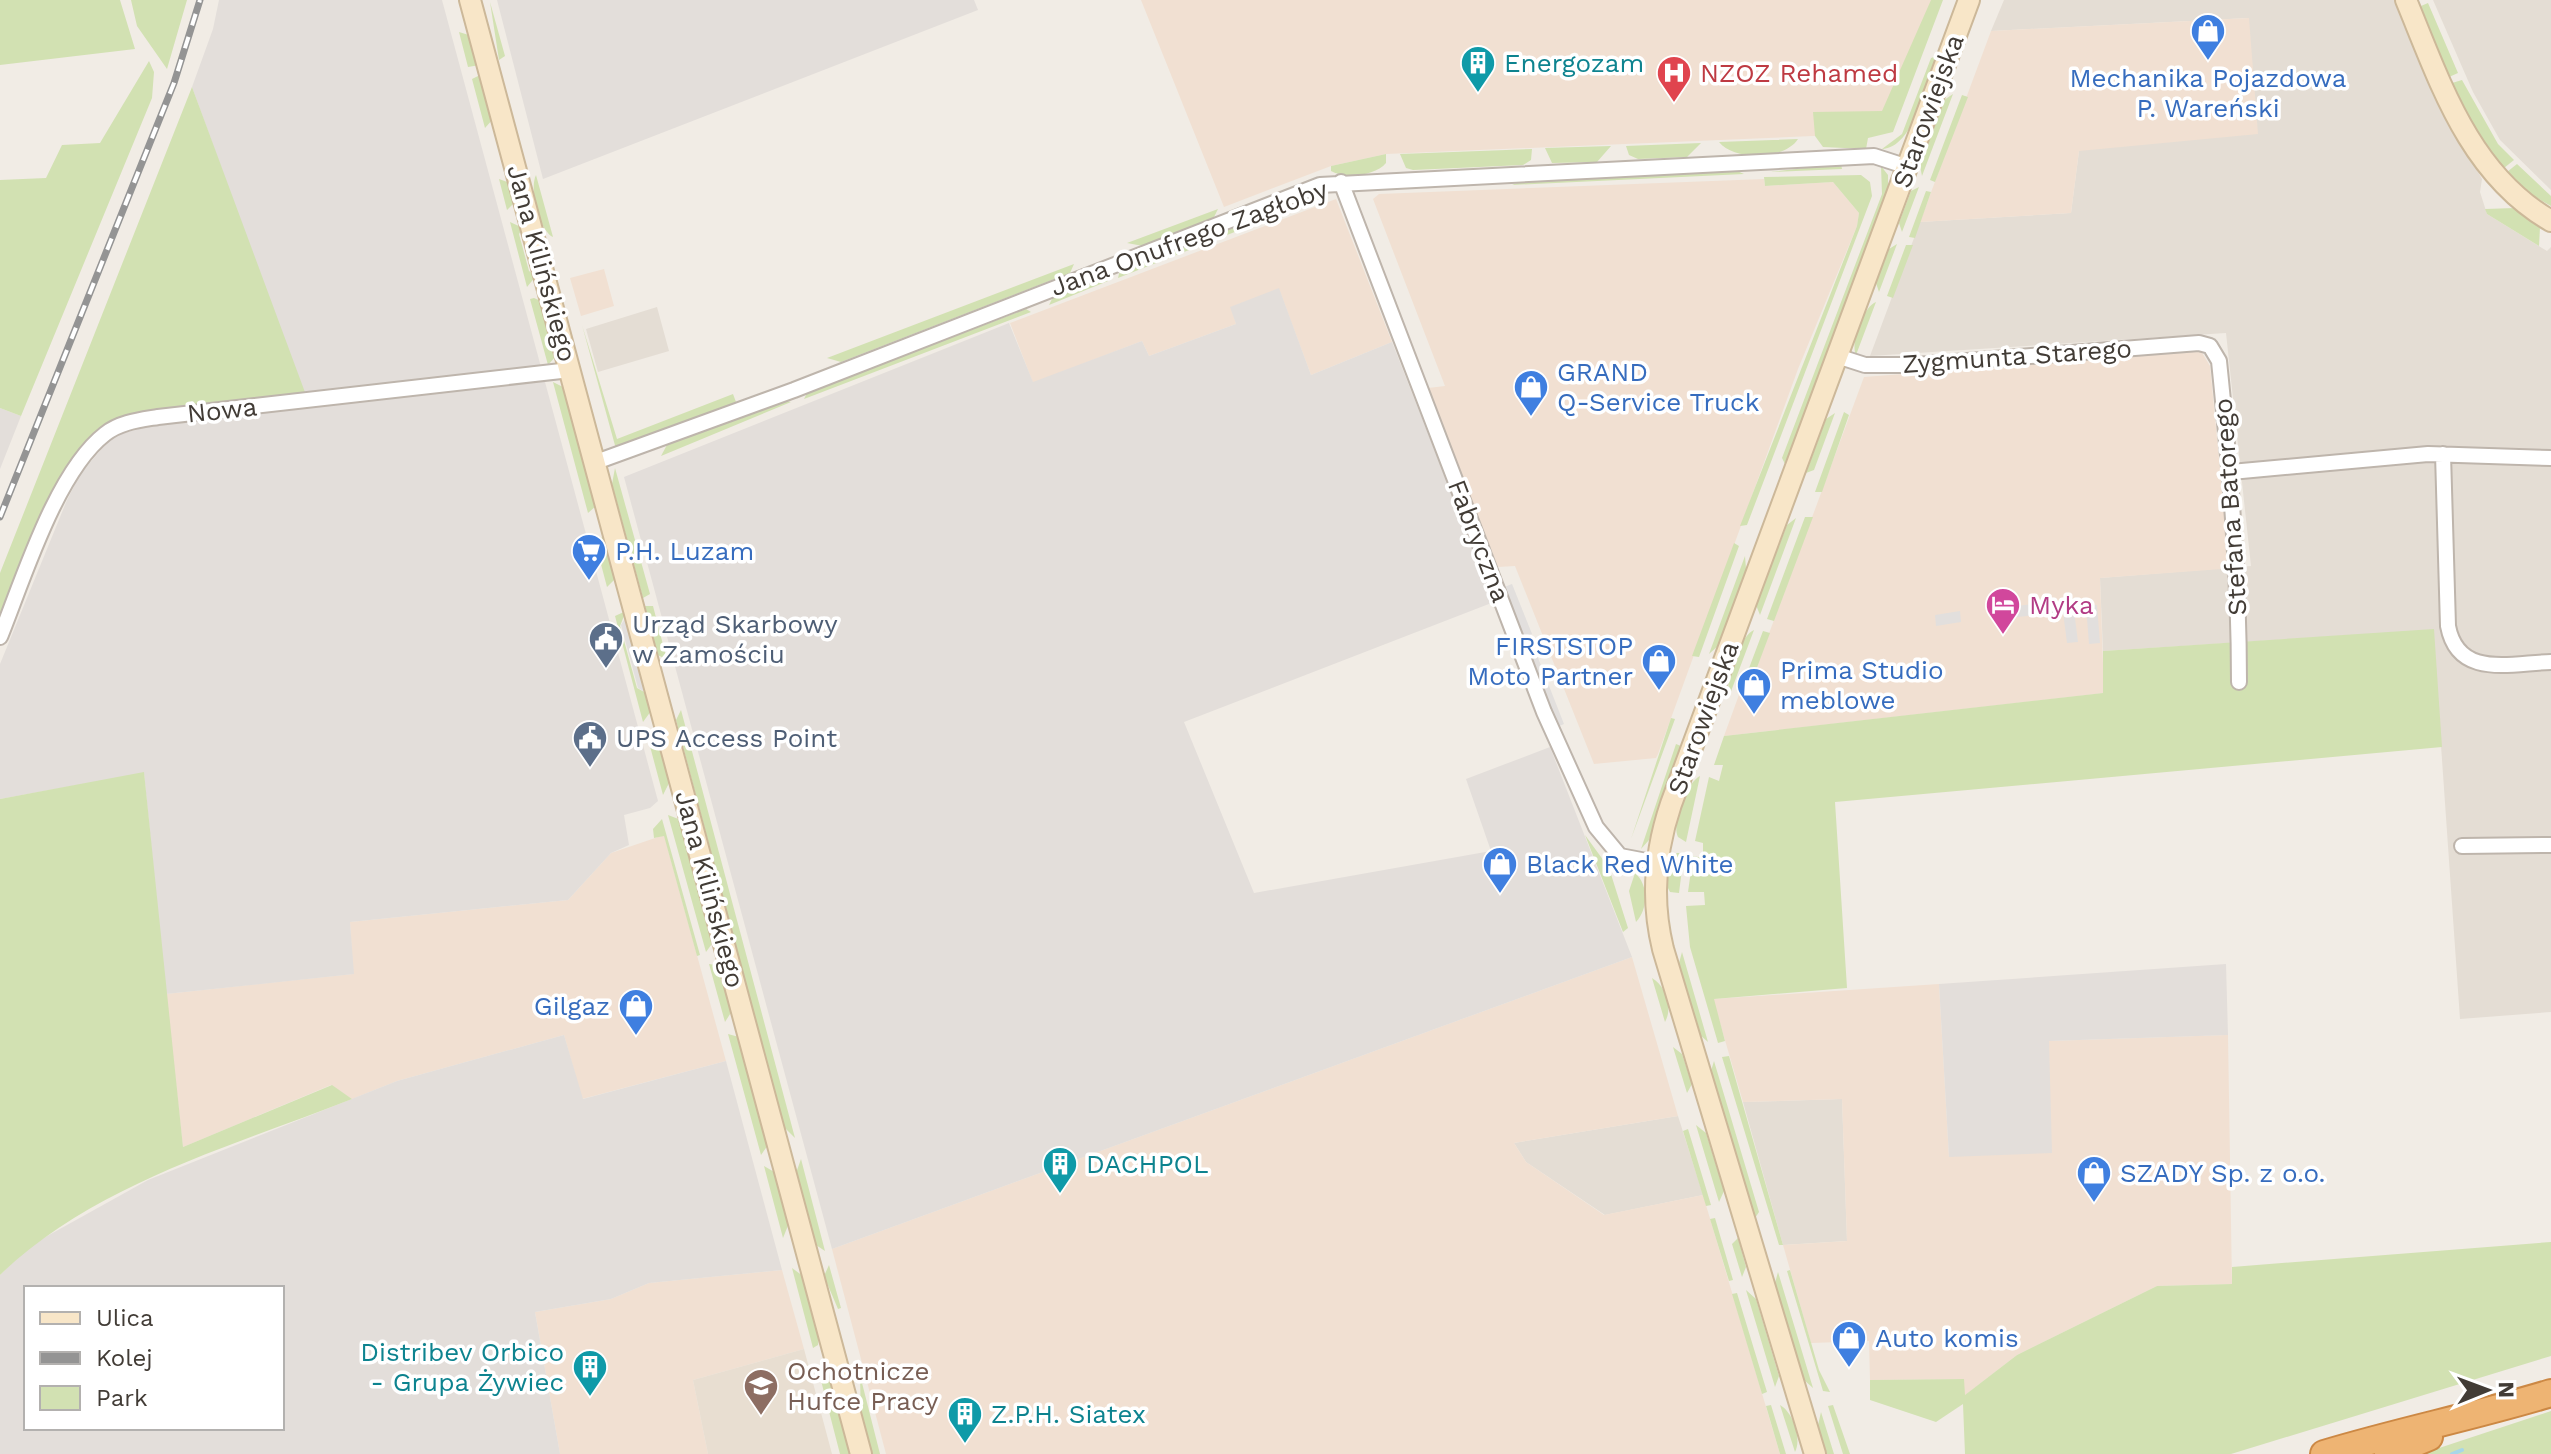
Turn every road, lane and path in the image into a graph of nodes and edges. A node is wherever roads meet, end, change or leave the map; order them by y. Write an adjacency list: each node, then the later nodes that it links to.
1 (470, 0): 9 (street, Jana Kilińskiego)
2 (1969, 0): 4 (street, Starowiejska)
3 (2406, 0): 6 (street)
4 (1908, 167): 5 (street, Jana Onufrego Zagłoby); 8 (street, Starowiejska)
5 (1341, 182): 12 (street, Jana Onufrego Zagłoby); 19 (street, Fabryczna)
6 (2551, 221)
7 (2199, 343): 8 (street, Zygmunta Starego); 13 (street, Stefana Batorego)
8 (1837, 356): 19 (street, Starowiejska)
9 (570, 370): 12 (street, Jana Kilińskiego); 14 (street, Nowa)
10 (2443, 454): 11 (street); 13 (street); 15 (street)
11 (2551, 458)
12 (596, 462): 22 (street, Jana Kilińskiego)
13 (2231, 472): 16 (street, Stefana Batorego)
14 (0, 637)
15 (2551, 662)
16 (2239, 682)
17 (2551, 845): 18 (street)
18 (2462, 846)
19 (1657, 863): 23 (street, Starowiejska)
20 (2551, 1393): 21 (highway)
21 (2469, 1419): 24 (highway); 25 (highway)
22 (861, 1454)
23 (1815, 1454)
24 (2324, 1454)
25 (2388, 1454)

